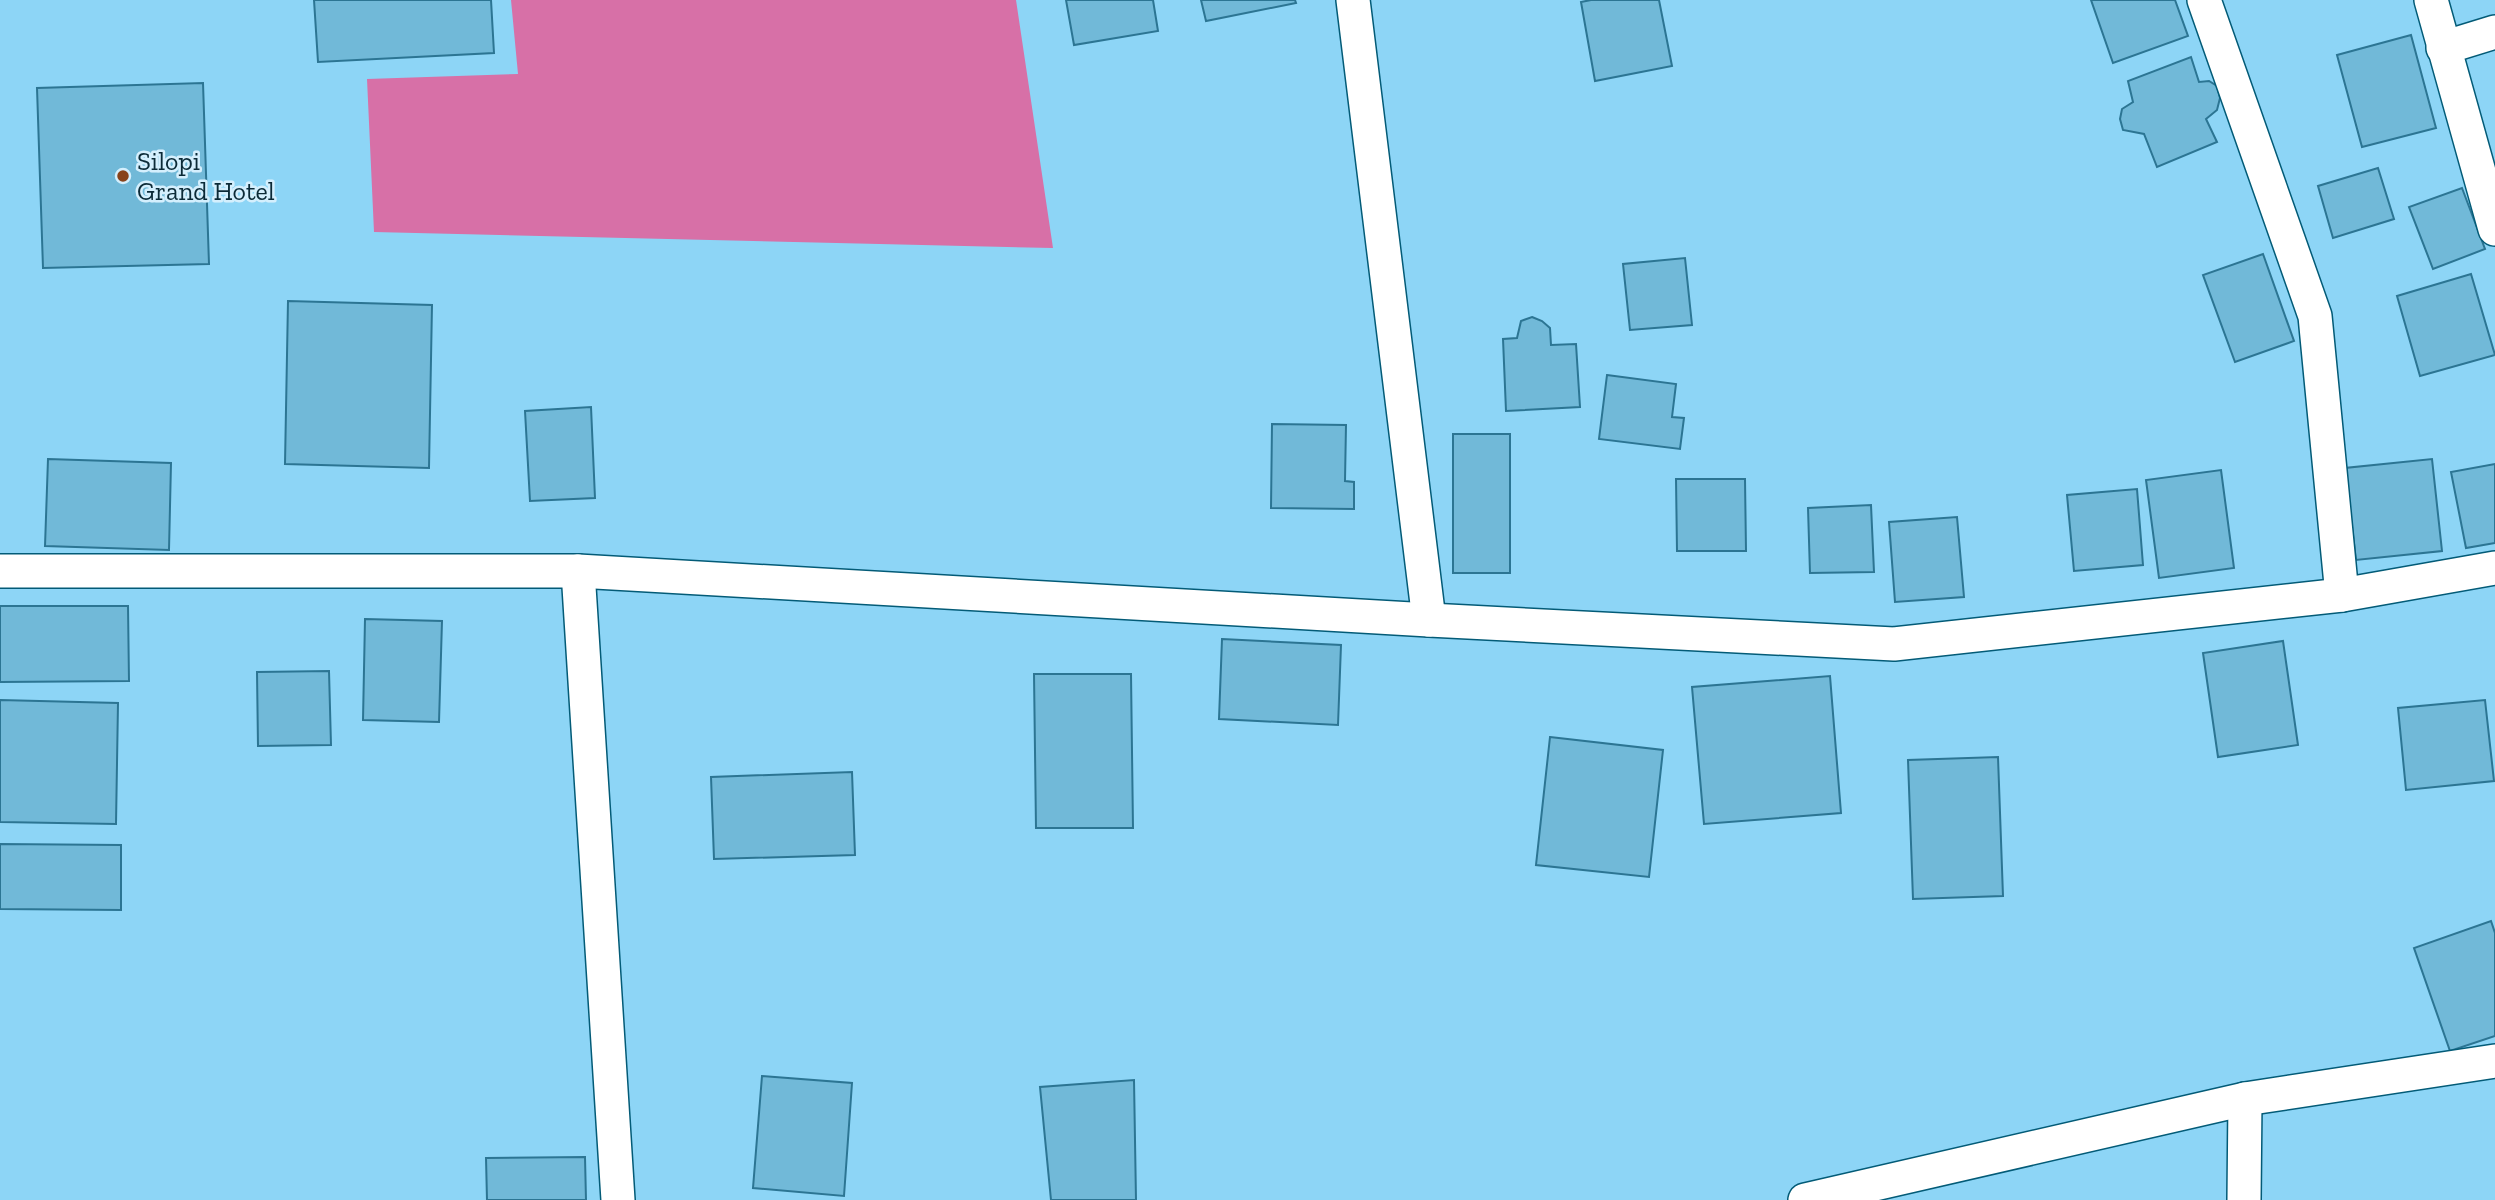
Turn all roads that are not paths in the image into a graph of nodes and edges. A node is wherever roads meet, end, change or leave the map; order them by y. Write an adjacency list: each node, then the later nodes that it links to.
1 (1353, 0): 11 (street)
2 (2204, 0): 10 (street)
3 (2431, 0): 5 (street)
4 (2495, 32): 5 (street)
5 (2443, 48): 6 (street)
6 (2495, 229)
7 (2495, 568): 10 (street)
8 (0, 570): 9 (street)
9 (578, 571): 11 (street); 14 (street)
10 (2342, 595): 11 (street)
11 (1429, 620)
12 (2495, 1061): 13 (street)
13 (2245, 1099): 15 (street); 16 (street)
14 (618, 1200)
15 (1804, 1200)
16 (2244, 1200)

